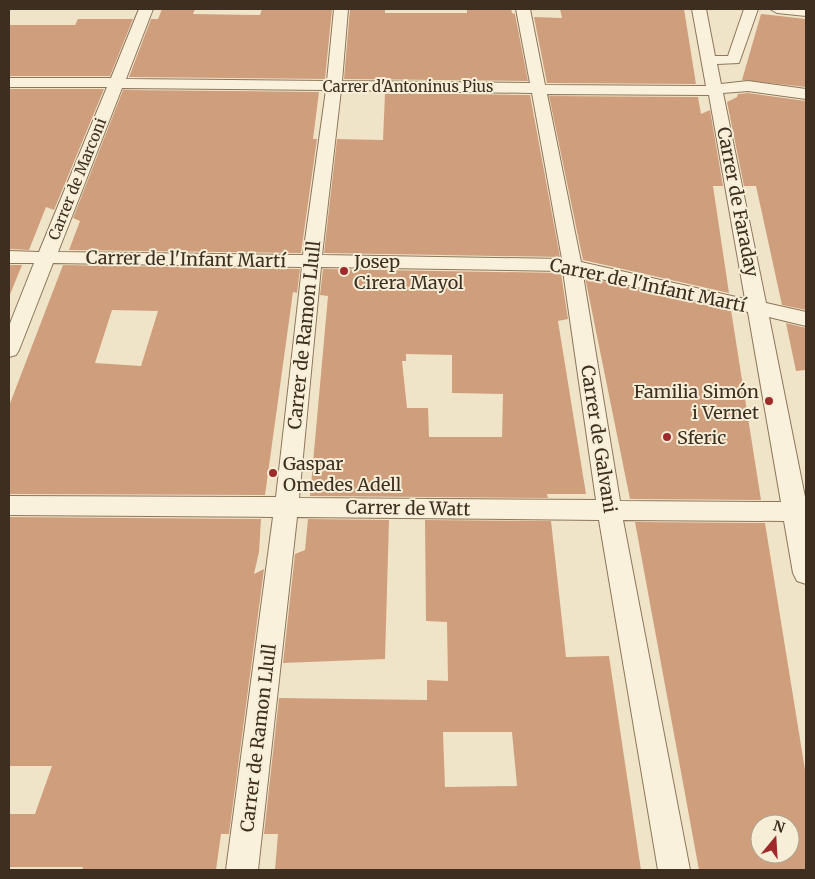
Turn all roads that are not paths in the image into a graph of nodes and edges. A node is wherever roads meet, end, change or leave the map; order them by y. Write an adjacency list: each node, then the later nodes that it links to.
1 (146, 9): 10 (street, Carrer de Marconi)
2 (340, 9): 11 (street, Carrer de Ramon Llull)
3 (523, 9): 12 (street, Carrer de Galvani)
4 (699, 9): 8 (street, Carrer de Faraday)
5 (751, 9): 8 (street)
6 (777, 9): 7 (street)
7 (806, 12)
8 (709, 60): 13 (street, Carrer de Faraday)
9 (9, 82): 10 (street, Carrer d'Antoninus Pius)
10 (114, 84): 11 (street, Carrer d'Antoninus Pius); 16 (street, Carrer de Marconi)
11 (334, 85): 12 (street, Carrer d'Antoninus Pius); 17 (street, Carrer de Ramon Llull)
12 (537, 88): 13 (street, Carrer d'Antoninus Pius); 18 (street, Carrer de Galvani)
13 (714, 88): 14 (street, Carrer d'Antoninus Pius); 19 (street, Carrer de Faraday)
14 (806, 94)
15 (9, 257): 16 (street, Carrer de l'Infant Martí)
16 (46, 258): 17 (street, Carrer de l'Infant Martí); 21 (street, Carrer de Marconi)
17 (312, 261): 18 (street, Carrer de l'Infant Martí); 23 (street, Carrer de Ramon Llull)
18 (571, 266): 19 (street, Carrer de l'Infant Martí); 24 (street, Carrer de Galvani)
19 (758, 308): 20 (street, Carrer de l'Infant Martí); 25 (street, Carrer de Faraday)
20 (806, 320)
21 (9, 350)
22 (9, 506): 23 (street, Carrer de Watt)
23 (285, 507): 24 (street, Carrer de Watt); 27 (street, Carrer de Ramon Llull)
24 (610, 512): 25 (street, Carrer de Watt); 28 (street, Carrer de Galvani)
25 (801, 512): 26 (street, Carrer de Faraday)
26 (806, 573)
27 (242, 870)
28 (674, 870)

